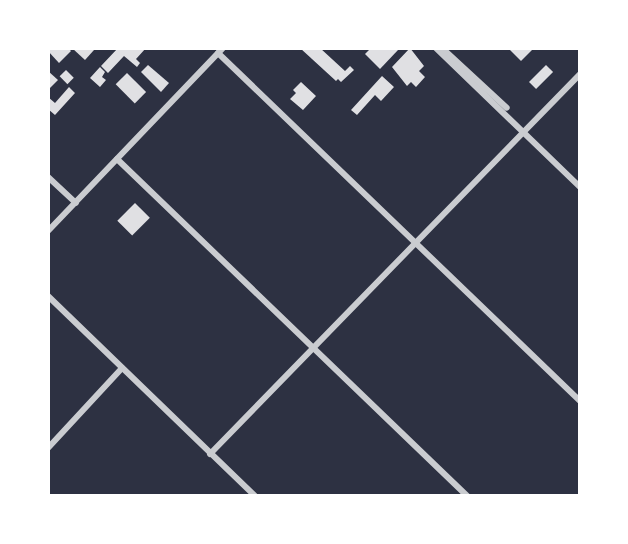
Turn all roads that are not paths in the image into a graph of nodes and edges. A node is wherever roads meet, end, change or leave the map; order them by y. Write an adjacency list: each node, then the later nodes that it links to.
1 (436, 48): 6 (street)
2 (442, 48): 5 (street)
3 (220, 51): 7 (street); 12 (street)
4 (580, 74): 6 (street)
5 (507, 108)
6 (524, 133): 9 (street); 12 (street)
7 (117, 159): 10 (street); 14 (street)
8 (48, 177): 10 (street)
9 (580, 187)
10 (76, 203): 11 (street)
11 (48, 231)
12 (416, 242): 14 (street); 16 (street)
13 (48, 297): 15 (street)
14 (312, 348): 18 (street); 20 (street)
15 (122, 368): 17 (street); 18 (street)
16 (580, 401)
17 (48, 448)
18 (210, 454): 19 (street)
19 (255, 496)
20 (467, 496)

